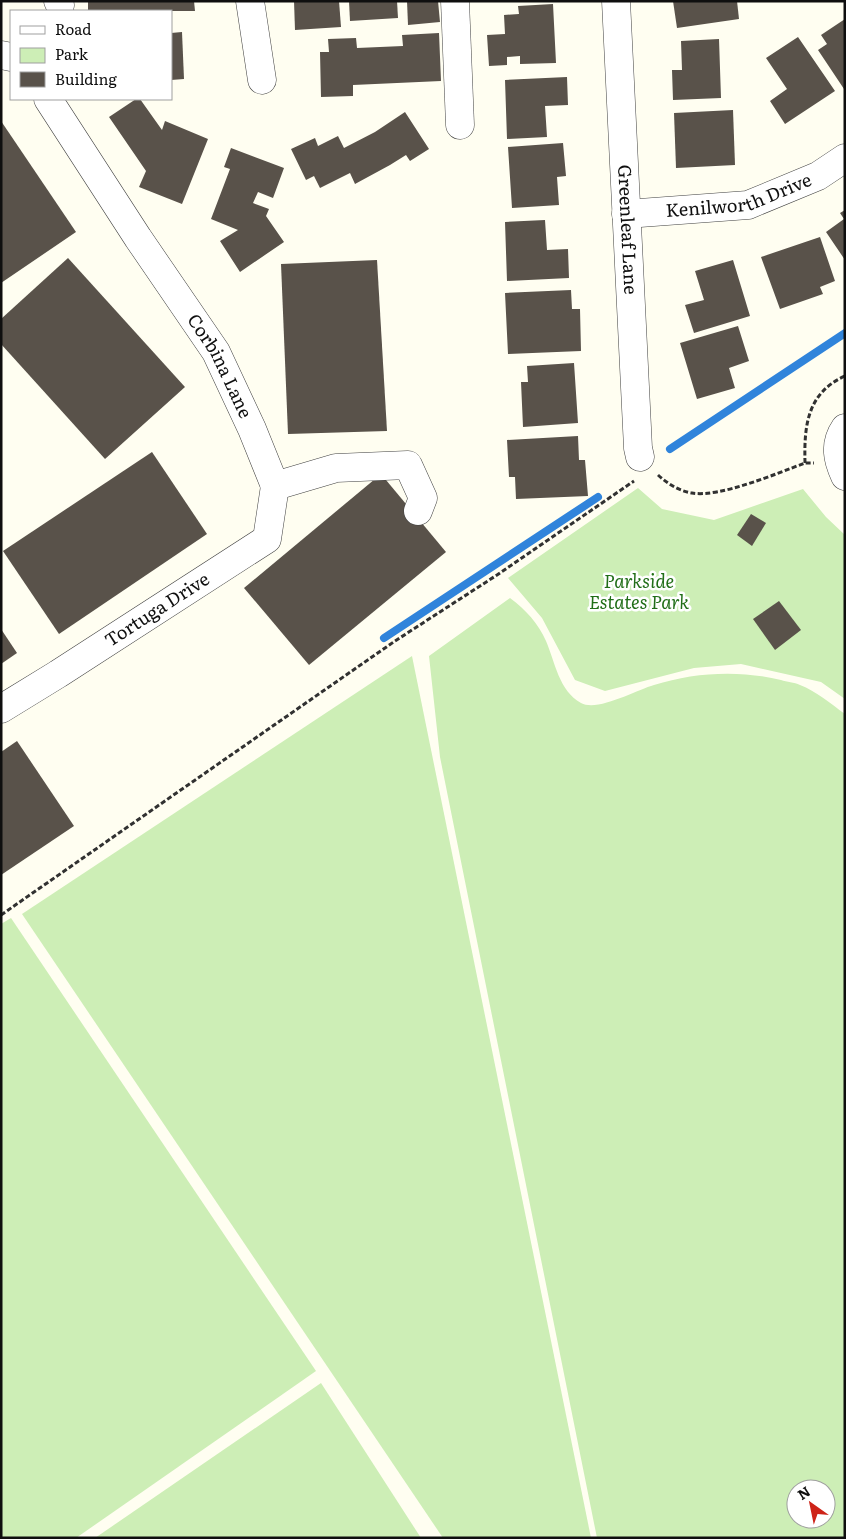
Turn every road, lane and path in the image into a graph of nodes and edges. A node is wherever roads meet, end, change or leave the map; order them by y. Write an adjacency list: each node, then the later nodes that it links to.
1 (250, 1): 4 (street)
2 (454, 1): 6 (street)
3 (616, 1): 8 (street, Greenleaf Lane)
4 (262, 80)
5 (49, 100): 14 (street, Corbina Lane)
6 (460, 125)
7 (845, 158): 8 (street, Kenilworth Drive)
8 (626, 214): 11 (street, Greenleaf Lane)
9 (845, 376): 12 (path)
10 (845, 428): 13 (street)
11 (646, 463): 12 (path); 17 (path)
12 (805, 463): 13 (path)
13 (841, 469)
14 (275, 486): 15 (street); 16 (street, Tortuga Drive)
15 (418, 510)
16 (1, 709)
17 (1, 915)

